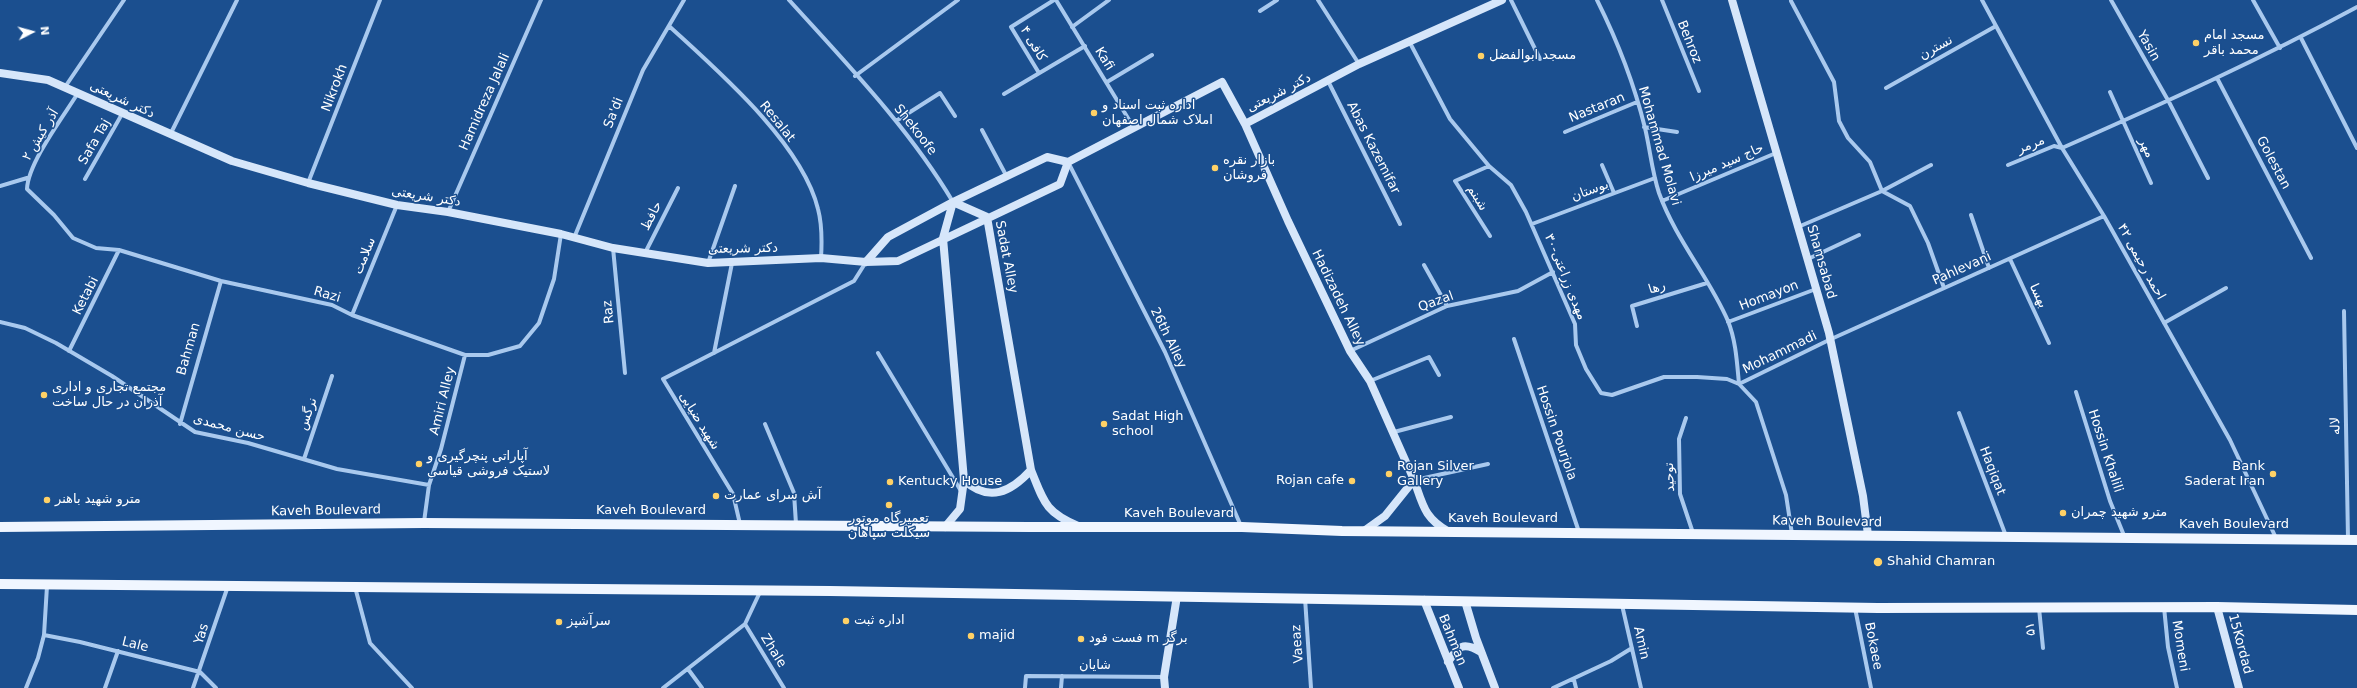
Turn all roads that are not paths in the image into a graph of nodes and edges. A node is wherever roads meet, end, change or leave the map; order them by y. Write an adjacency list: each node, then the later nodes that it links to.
1 (124, 0): 41 (street)
2 (237, 0): 59 (street)
3 (380, 0): 74 (street, Nikrokh)
4 (541, 0): 84 (street, Hamidreza Jalali)
5 (684, 0): 25 (street, Sa'di)
6 (789, 0): 37 (street, Shekoofe)
7 (949, 0): 22 (street)
8 (958, 0): 22 (street)
9 (1055, 0): 27 (street, Kafi); 36 (street, کافی ۴)
10 (1109, 0): 27 (street)
11 (1277, 0): 24 (street)
12 (1318, 0): 34 (street)
13 (1502, 0): 29 (street, دکتر شریعتی)
14 (1511, 0): 33 (street)
15 (1597, 0): 47 (street, Mohammad Molavi)
16 (1662, 0): 43 (street, Behroz)
17 (1732, 0): 62 (street, Shamsabad)
18 (2111, 0): 48 (street, Yasin)
19 (2253, 0): 31 (street)
20 (1791, 1): 79 (street)
21 (1984, 1): 26 (street, ۴۲ احمد رحیمی)
22 (952, 4): 37 (street)
23 (2357, 7): 28 (street, مرمر)
24 (1260, 11)
25 (669, 26): 94 (street, Sa'di); 99 (street, Resalat)
26 (1996, 26): 42 (street, نسترن); 60 (street, ۴۲ احمد رحیمی)
27 (1072, 27): 30 (street, Kafi)
28 (2301, 38): 31 (street, مرمر); 61 (street)
29 (1409, 41): 34 (street, دکتر شریعتی); 67 (street, ۳۰-مهدی زراعتی)
30 (1085, 46): 36 (street); 40 (street, Kafi)
31 (2280, 48): 38 (street, مرمر)
32 (1152, 55): 40 (street)
33 (1540, 59)
34 (1359, 64): 39 (street, دکتر شریعتی)
35 (0, 73): 41 (street, دکتر شریعتی)
36 (1039, 73): 46 (street)
37 (855, 76): 51 (street, Shekoofe)
38 (2216, 78): 48 (street, مرمر); 100 (street, Golestan)
39 (1328, 81): 53 (street, دکتر شریعتی); 88 (street, Abas Kazemifar)
40 (1107, 82): 55 (street, Kafi)
41 (65, 87): 45 (street, دکتر شریعتی)
42 (1886, 88)
43 (1698, 91)
44 (2110, 92): 52 (street, مهر)
45 (78, 93): 49 (street, دکتر شریعتی); 69 (street, آذر کیش ۲)
46 (1004, 94)
47 (1636, 102): 54 (street, Mohammad Molavi); 57 (street, Nastaran)
48 (2169, 102): 52 (street, مرمر); 71 (street, Yasin)
49 (122, 114): 59 (street, دکتر شریعتی); 72 (street, Safa Taj)
50 (955, 116): 51 (street)
51 (896, 121): 82 (street, Shekoofe)
52 (2122, 122): 60 (street, مرمر); 73 (street, مهر)
53 (1245, 124): 55 (street, دکتر شریعتی); 125 (street, Hadizadeh Alley)
54 (1644, 127): 58 (street); 70 (street, Mohammad Molavi)
55 (1134, 128): 63 (street, دکتر شریعتی)
56 (982, 130): 68 (street)
57 (1565, 132)
58 (1677, 132)
59 (170, 136): 74 (street, دکتر شریعتی)
60 (2062, 148): 66 (street, مرمر); 86 (street, ۴۲ احمد رحیمی)
61 (2357, 148)
62 (1776, 153): 81 (street, حاج سید میرزا); 90 (street, Shamsabad)
63 (1068, 162): 68 (street); 87 (street, دکتر شریعتی); 154 (street, 26th Alley)
64 (1602, 165): 80 (street)
65 (1932, 165): 79 (street)
66 (2008, 165)
67 (1488, 166): 89 (street, ۳۰-مهدی زراعتی); 93 (street, شبنم)
68 (1008, 177): 82 (street)
69 (27, 178): 75 (street); 78 (street, آذر کیش ۲)
70 (1655, 178): 80 (street, بوستان); 81 (street, Mohammad Molavi)
71 (2208, 178)
72 (85, 180)
73 (2151, 182)
74 (308, 183): 83 (street, دکتر شریعتی)
75 (0, 186)
76 (736, 186): 104 (street)
77 (678, 188): 98 (street, حافظ)
78 (27, 189): 97 (street, Razi)
79 (1882, 192): 90 (street); 111 (street)
80 (1614, 193): 89 (street, بوستان)
81 (1662, 201): 110 (street, Mohammad Molavi)
82 (953, 202): 87 (street, Sadat Alley); 95 (street); 103 (street)
83 (397, 205): 84 (street, دکتر شریعتی); 116 (street, سلامت)
84 (448, 212): 91 (street, دکتر شریعتی)
85 (1971, 215): 107 (street)
86 (2104, 216): 102 (street, Pahlevani); 119 (street, ۴۲ احمد رحیمی)
87 (987, 217): 95 (street, دکتر شریعتی); 143 (street, Sadat Alley)
88 (1400, 224)
89 (1532, 224): 108 (street, ۳۰-مهدی زراعتی)
90 (1798, 227): 101 (street, Shamsabad)
91 (560, 234): 94 (street, دکتر شریعتی); 128 (street, Razi)
92 (1859, 235): 101 (street)
93 (1490, 236)
94 (574, 238): 96 (street, دکتر شریعتی)
95 (943, 238): 103 (street, دکتر شریعتی); 144 (street)
96 (613, 248): 98 (street, دکتر شریعتی); 129 (street, Raz)
97 (119, 250): 109 (street, Razi); 124 (street, Ketabi)
98 (645, 253): 104 (street, دکتر شریعتی)
99 (821, 258): 103 (street, دکتر شریعتی); 105 (street, دکتر شریعتی)
100 (2311, 258)
101 (1807, 259): 113 (street, Shamsabad)
102 (2010, 259): 107 (street, Pahlevani); 123 (street, بهسا)
103 (866, 262): 126 (street, شهید ضیایی)
104 (708, 263): 105 (street, دکتر شریعتی)
105 (732, 263): 126 (street)
106 (1424, 265): 114 (street)
107 (1989, 268): 111 (street, Pahlevani)
108 (1553, 272): 114 (street, Qazal); 133 (street, ۳۰-مهدی زراعتی)
109 (221, 281): 116 (street, Razi); 138 (street, Bahman)
110 (1706, 283): 118 (street, Mohammad Molavi); 120 (street, رها)
111 (1944, 288): 122 (street, Pahlevani)
112 (2226, 288): 119 (street)
113 (1816, 289): 118 (street, Homayon); 122 (street, Shamsabad)
114 (1447, 306): 125 (street, Qazal)
115 (2344, 311): 164 (street, لاله)
116 (352, 314): 128 (street, Razi)
117 (0, 322): 124 (street, حسن محمدی)
118 (1728, 322): 133 (street, Mohammad Molavi)
119 (2164, 323): 163 (street, ۴۲ احمد رحیمی)
120 (1637, 326)
121 (1514, 339): 157 (street, Hossin Pourjola)
122 (1829, 340): 133 (street, Mohammadi); 160 (street, Shamsabad)
123 (2049, 343)
124 (69, 351): 138 (street, حسن محمدی)
125 (1350, 351): 132 (street, Hadizadeh Alley)
126 (714, 353): 149 (street, شهید ضیایی)
127 (878, 353): 147 (street)
128 (464, 355): 146 (street, Amiri Alley)
129 (625, 373)
130 (1439, 375): 132 (street)
131 (332, 376): 141 (street, نرگس)
132 (1370, 381): 140 (street, Hadizadeh Alley)
133 (1739, 384): 159 (street)
134 (2076, 392): 162 (street, Hossin Khalili)
135 (1959, 413): 161 (street, Haqiqat)
136 (1452, 417): 140 (street)
137 (1686, 418): 158 (street, توحید)
138 (180, 424): 141 (street, حسن محمدی)
139 (765, 424): 150 (street)
140 (1394, 432): 145 (street, Hadizadeh Alley)
141 (304, 459): 146 (street, حسن محمدی)
142 (1488, 464): 145 (street)
143 (1031, 470): 144 (street); 151 (street, Sadat Alley)
144 (964, 480): 147 (street)
145 (1414, 480): 155 (street); 156 (street, Hadizadeh Alley)
146 (429, 485): 148 (street, Amiri Alley)
147 (962, 494): 153 (street)
148 (424, 523): 149 (main road, Kaveh Boulevard); 152 (main road, Kaveh Boulevard)
149 (740, 525): 150 (main road, Kaveh Boulevard)
150 (796, 525): 153 (main road, Kaveh Boulevard)
151 (1079, 526): 153 (main road, Kaveh Boulevard); 154 (main road, Kaveh Boulevard)
152 (0, 527)
153 (945, 527)
154 (1242, 527): 155 (main road, Kaveh Boulevard)
155 (1364, 531): 156 (main road, Kaveh Boulevard)
156 (1449, 532): 157 (main road, Kaveh Boulevard)
157 (1579, 533): 158 (main road, Kaveh Boulevard)
158 (1693, 534): 159 (main road, Kaveh Boulevard)
159 (1792, 534): 160 (main road, Kaveh Boulevard)
160 (1868, 535): 161 (main road, Kaveh Boulevard)
161 (2007, 536): 162 (main road, Kaveh Boulevard)
162 (2125, 538): 163 (main road, Kaveh Boulevard)
163 (2276, 538): 164 (main road, Kaveh Boulevard)
164 (2353, 540)
165 (0, 584): 166 (main road)
166 (47, 585): 167 (main road); 181 (street)
167 (228, 586): 168 (main road); 188 (street, Yas)
168 (355, 587): 169 (main road); 196 (street)
169 (760, 590): 170 (main road); 180 (street)
170 (1177, 596): 171 (main road); 190 (street)
171 (1305, 598): 172 (main road); 203 (street, Vaeaz)
172 (1424, 600): 173 (main road); 186 (street, Bahman)
173 (1465, 601): 174 (main road); 185 (street, Bahman)
174 (1622, 603): 177 (main road); 182 (street, Amin)
175 (2164, 607): 176 (main road); 178 (main road); 210 (street, Momeni)
176 (2217, 607): 179 (main road); 211 (street, 15Kordad)
177 (1855, 608): 178 (main road); 209 (street, Bokaee)
178 (2039, 608): 183 (street, ۵۱)
179 (2357, 610)
180 (745, 624): 187 (street); 199 (street, Zhale)
181 (44, 635): 184 (street, Lale); 192 (street)
182 (1632, 648): 191 (street); 208 (street, Amin)
183 (2043, 648)
184 (118, 651): 188 (street, Lale); 193 (street)
185 (1481, 652): 186 (street); 205 (street, Bahman)
186 (1448, 662): 204 (street, Bahman)
187 (688, 669): 197 (street); 198 (street)
188 (200, 672): 194 (street, Yas); 195 (street)
189 (1062, 676): 190 (street, شایان); 200 (street, شایان); 201 (street)
190 (1164, 677): 202 (street)
191 (1574, 680): 206 (street); 207 (street)
192 (26, 688)
193 (105, 688)
194 (193, 688)
195 (216, 688)
196 (412, 688)
197 (663, 688)
198 (702, 688)
199 (784, 688)
200 (1025, 688)
201 (1061, 688)
202 (1165, 688)
203 (1311, 688)
204 (1459, 688)
205 (1495, 688)
206 (1553, 688)
207 (1576, 688)
208 (1641, 688)
209 (1871, 688)
210 (2177, 688)
211 (2239, 688)

